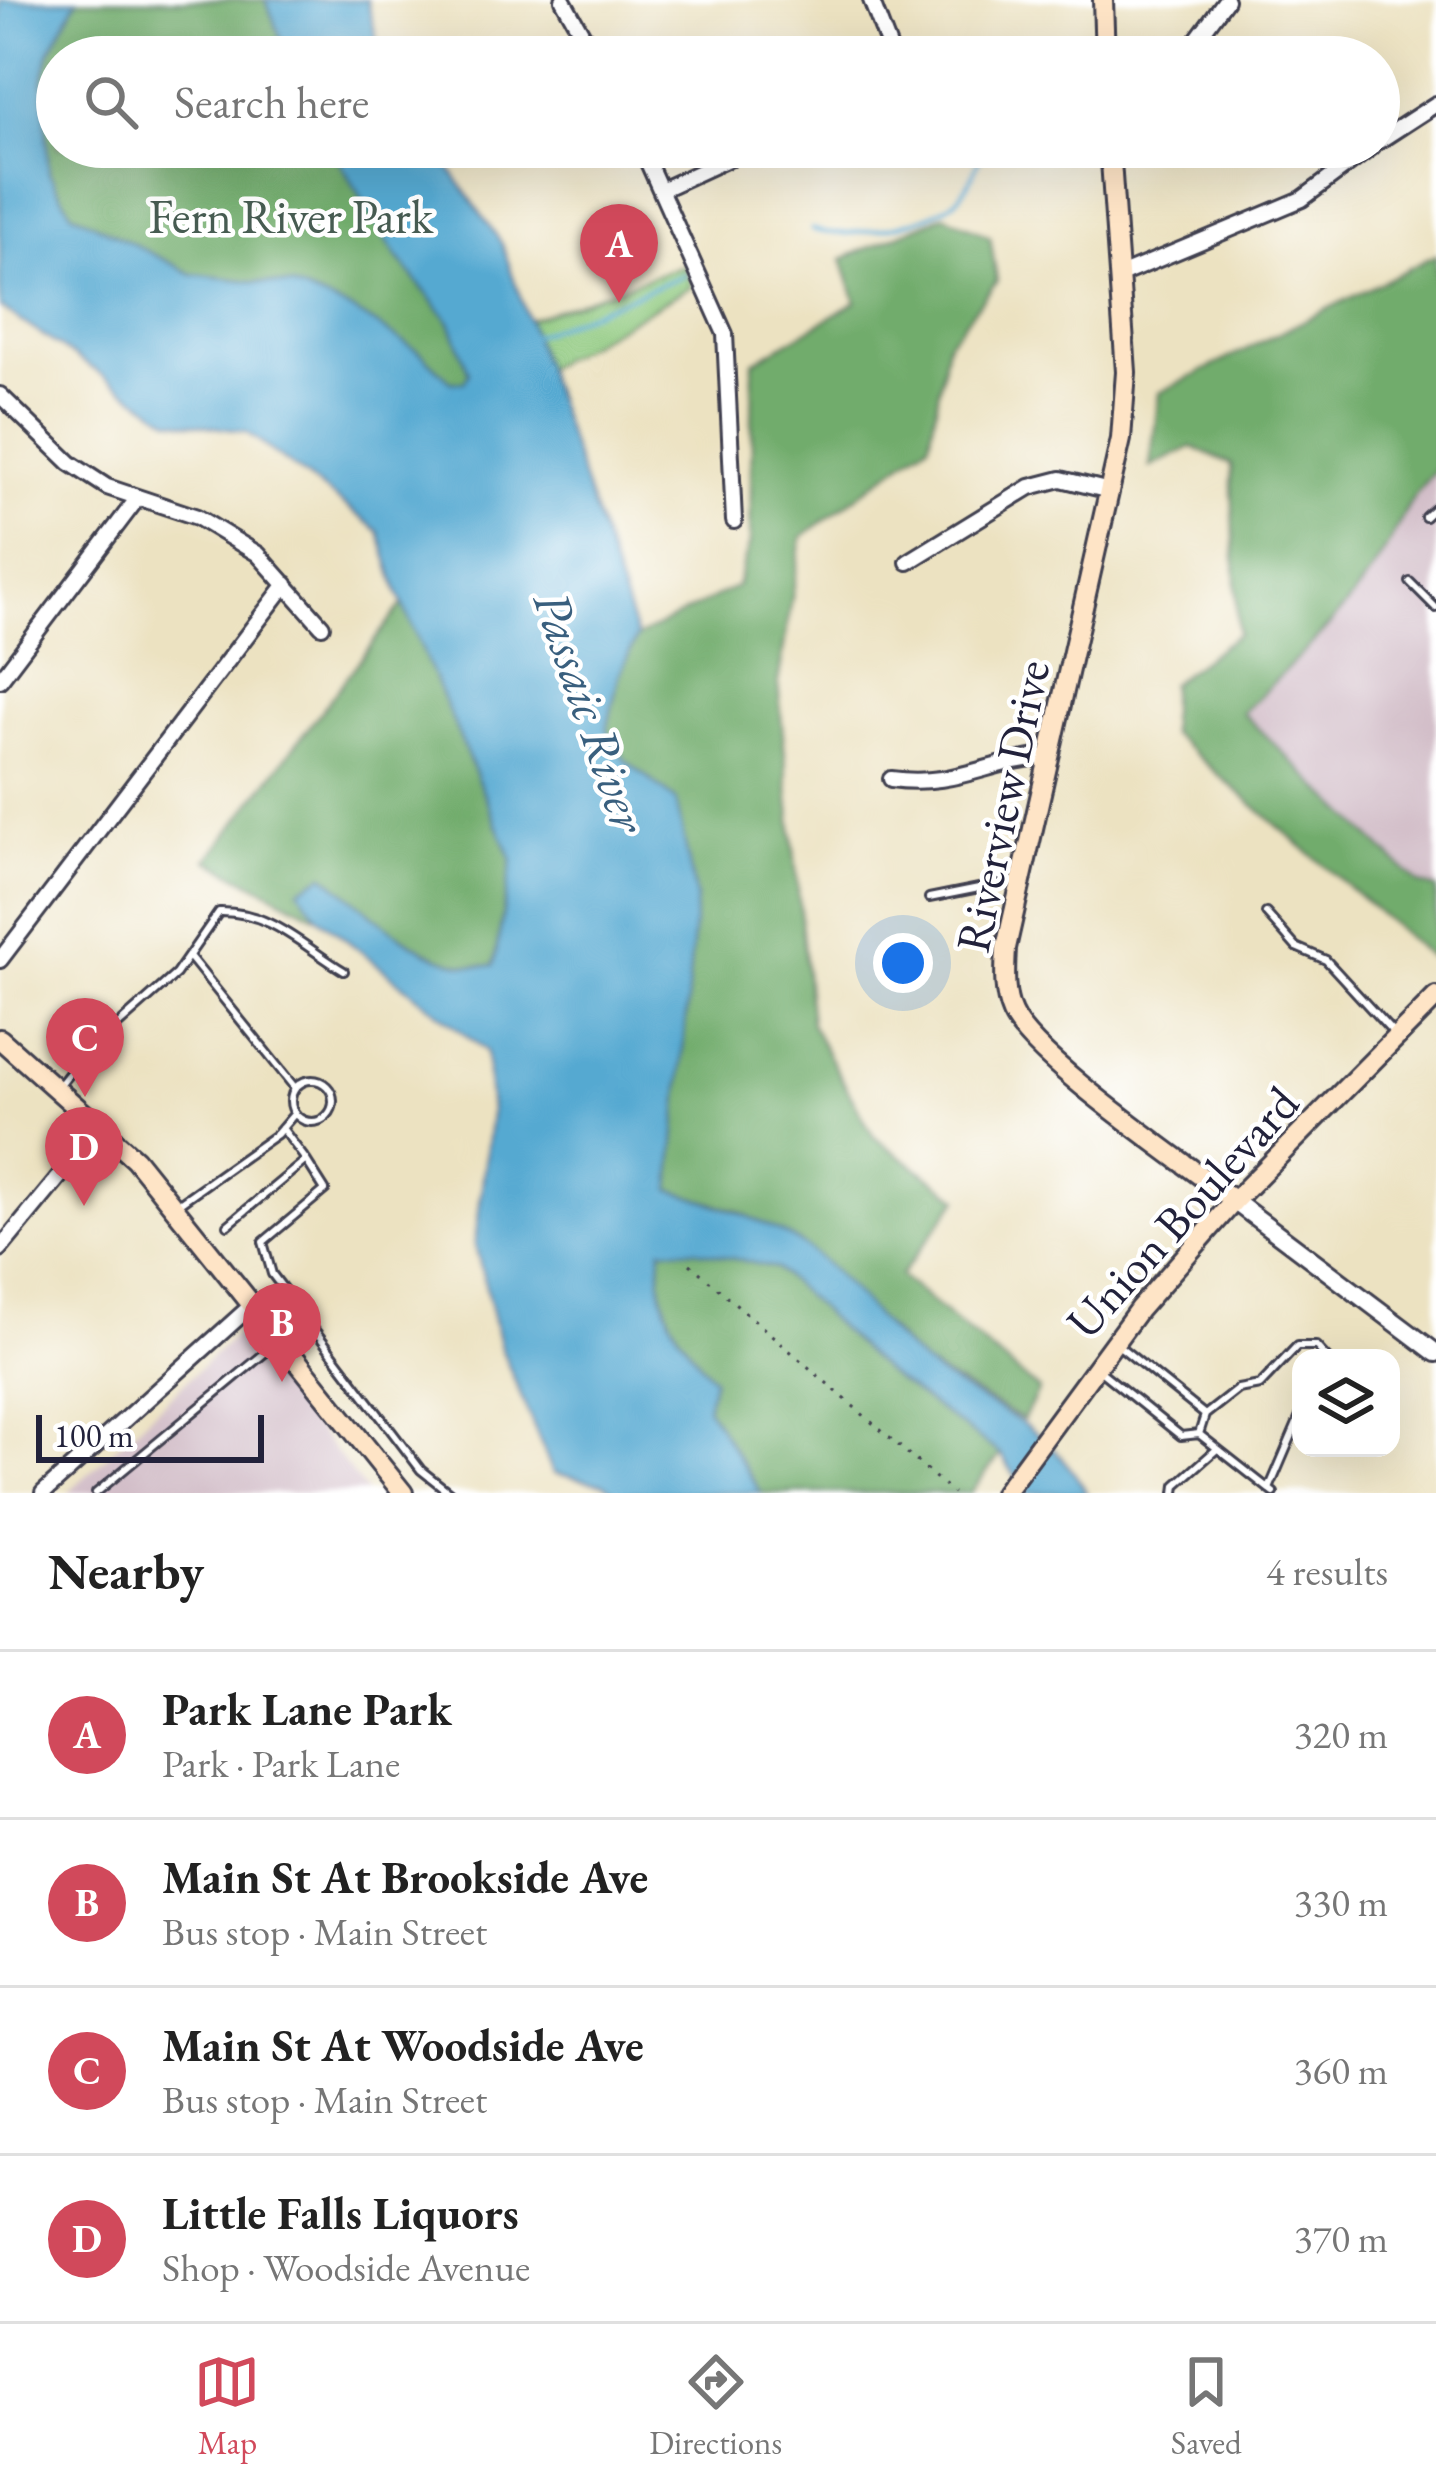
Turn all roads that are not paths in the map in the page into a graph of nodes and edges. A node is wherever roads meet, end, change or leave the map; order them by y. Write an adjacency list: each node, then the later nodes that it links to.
1 (563, 0): 5 (street)
2 (871, 0): 6 (street)
3 (1103, 0): 7 (main road)
4 (1226, 0): 8 (street)
5 (583, 36)
6 (885, 36)
7 (1105, 36)
8 (1199, 36)
9 (1436, 104): 10 (street)
10 (1400, 127)
11 (652, 168): 15 (street)
12 (708, 168): 15 (street)
13 (1111, 168): 16 (main road, Riverview Drive)
14 (1344, 168): 16 (street)
15 (663, 189): 22 (street)
16 (1118, 275): 18 (main road, Riverview Drive)
17 (2, 400): 19 (street)
18 (1110, 491): 23 (street); 29 (main road, Riverview Drive)
19 (137, 499): 25 (street); 28 (street)
20 (1436, 506): 21 (lane)
21 (1425, 518)
22 (734, 521)
23 (908, 562)
24 (1410, 582): 26 (lane)
25 (286, 584): 27 (street); 35 (street)
26 (1436, 608)
27 (322, 626)
28 (0, 680)
29 (1050, 756): 30 (street); 31 (main road, Riverview Drive)
30 (892, 779)
31 (1022, 880): 32 (lane); 46 (main road, Riverview Drive)
32 (928, 898)
33 (1266, 913): 38 (lane)
34 (190, 956): 36 (lane); 40 (lane); 41 (lane)
35 (0, 960)
36 (344, 971)
37 (1436, 997): 38 (main road, Union Boulevard)
38 (1396, 1037): 46 (main road, Union Boulevard)
39 (0, 1039): 40 (main road)
40 (59, 1086): 43 (main road)
41 (295, 1088): 42 (lane); 42 (lane)
42 (295, 1113): 44 (lane)
43 (102, 1125): 47 (main road); 49 (street)
44 (282, 1128): 45 (lane); 47 (lane)
45 (306, 1160): 48 (lane); 65 (lane)
46 (1234, 1201): 52 (main road, Union Boulevard); 54 (street, Riverview Drive)
47 (175, 1206): 50 (main road)
48 (228, 1225)
49 (0, 1249)
50 (251, 1306): 51 (main road); 62 (street)
51 (279, 1341): 63 (lane); 64 (main road)
52 (1114, 1342): 55 (main road, Union Boulevard); 56 (lane)
53 (1292, 1351): 56 (lane)
54 (1436, 1353)
55 (1096, 1367): 57 (lane); 60 (main road, Union Boulevard)
56 (1205, 1415): 57 (lane)
57 (1199, 1434): 59 (lane)
58 (1292, 1437): 61 (lane)
59 (1217, 1449): 61 (lane); 66 (lane)
60 (1005, 1491)
61 (1271, 1491)
62 (44, 1493)
63 (96, 1493)
64 (403, 1493)
65 (450, 1493)
66 (1175, 1493)

